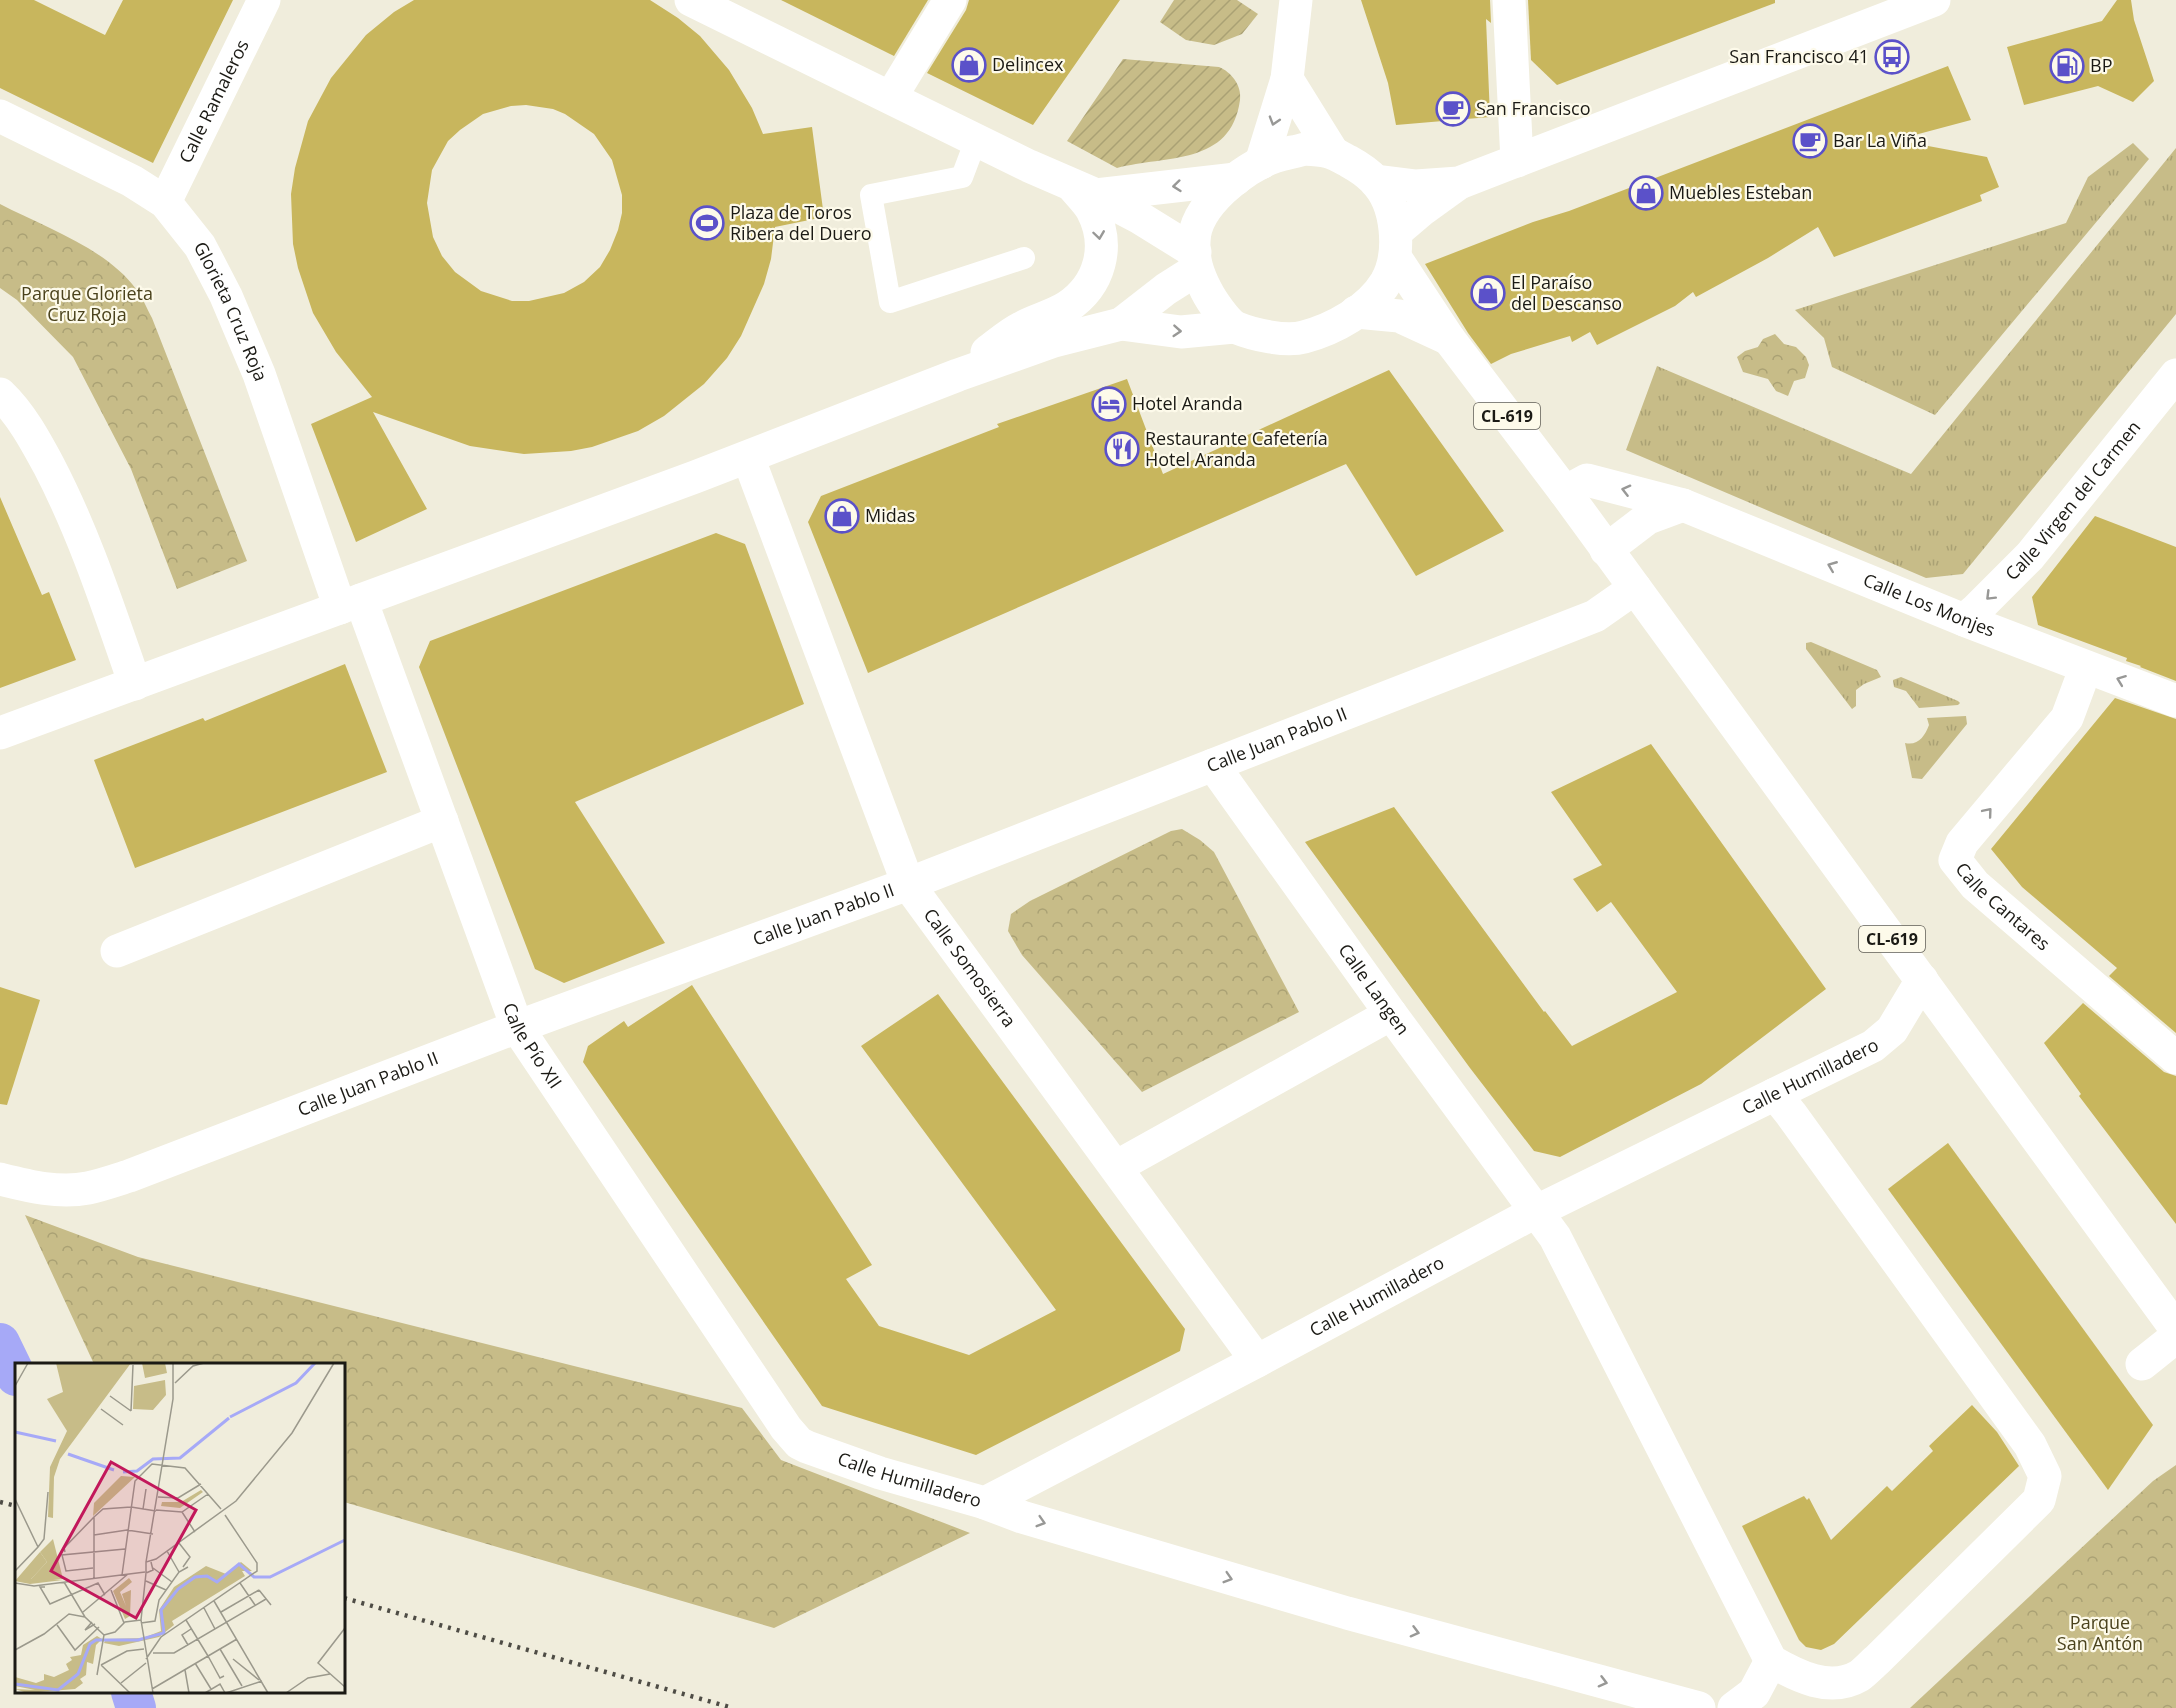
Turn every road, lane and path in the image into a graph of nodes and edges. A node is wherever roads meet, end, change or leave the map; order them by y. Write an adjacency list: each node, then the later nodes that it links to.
1 (264, 0): 17 (street, Calle Ramaleros)
2 (691, 0): 8 (street)
3 (950, 0): 8 (street)
4 (1296, 0): 7 (street)
5 (1509, 0): 12 (street)
6 (1934, 0): 12 (street)
7 (1287, 79): 11 (street); 13 (street, one-way to 13)
8 (891, 98): 10 (street)
9 (0, 116): 17 (street, Glorieta Cruz Roja)
10 (976, 140): 16 (street); 19 (lane)
11 (1333, 153): 13 (street); 14 (street)
12 (1517, 161): 15 (street)
13 (1248, 171): 16 (street, one-way to 16); 20 (street)
14 (1376, 181): 15 (street); 18 (street)
15 (1459, 183): 18 (street)
16 (1084, 190): 20 (street); 25 (street, one-way to 25)
17 (165, 202): 33 (street, Glorieta Cruz Roja)
18 (1396, 244): 21 (street); 24 (street)
19 (1024, 258)
20 (1196, 261): 22 (street); 23 (street)
21 (1356, 312): 23 (street); 24 (street)
22 (1121, 324): 23 (street, one-way to 23); 25 (street)
23 (1234, 327)
24 (1449, 339): 29 (street, CL-619)
25 (958, 375): 28 (street)
26 (2176, 375): 34 (street, Calle Virgen del Carmen, one-way to 34)
27 (0, 394): 36 (street)
28 (748, 457): 33 (street); 41 (street, Calle Somosierra)
29 (1564, 492): 30 (street, Calle Los Monjes, one-way to 29); 31 (street, CL-619)
30 (1683, 505): 31 (street); 34 (street, Calle Los Monjes, one-way to 30)
31 (1606, 550): 32 (street, CL-619)
32 (1635, 588): 39 (street, Calle Juan Pablo II); 43 (street, CL-619)
33 (351, 604): 36 (street); 40 (street, Calle Pío XII)
34 (1964, 620): 35 (street, Calle Los Monjes)
35 (2086, 667): 37 (street, Calle Los Monjes, one-way to 35); 46 (street, Calle Cantares, one-way to 35)
36 (135, 684): 38 (street)
37 (2176, 701)
38 (0, 733)
39 (1213, 765): 41 (street, Calle Juan Pablo II); 44 (street, Calle Langen)
40 (442, 822): 42 (street); 45 (street, Calle Pío XII)
41 (908, 884): 45 (street, Calle Juan Pablo II); 48 (street, Calle Somosierra)
42 (117, 951)
43 (1922, 980): 47 (street, Calle Humilladero); 51 (street, CL-619)
44 (1391, 1014): 48 (street); 50 (street, Calle Langen)
45 (517, 1027): 49 (street, Calle Juan Pablo II); 55 (street, Calle Pío XII)
46 (2176, 1058)
47 (1775, 1094): 50 (street, Calle Humilladero); 57 (street)
48 (1116, 1167): 53 (street, Calle Somosierra)
49 (0, 1179)
50 (1537, 1211): 53 (street, Calle Humilladero); 57 (street, Calle Langen)
51 (2176, 1329)
52 (2176, 1337): 54 (street)
53 (1257, 1361): 56 (street, Calle Humilladero)
54 (2142, 1364)
55 (799, 1443): 56 (street, Calle Humilladero)
56 (985, 1503): 58 (street, one-way to 58)
57 (1771, 1661): 59 (street)
58 (1699, 1708)
59 (1734, 1708)

